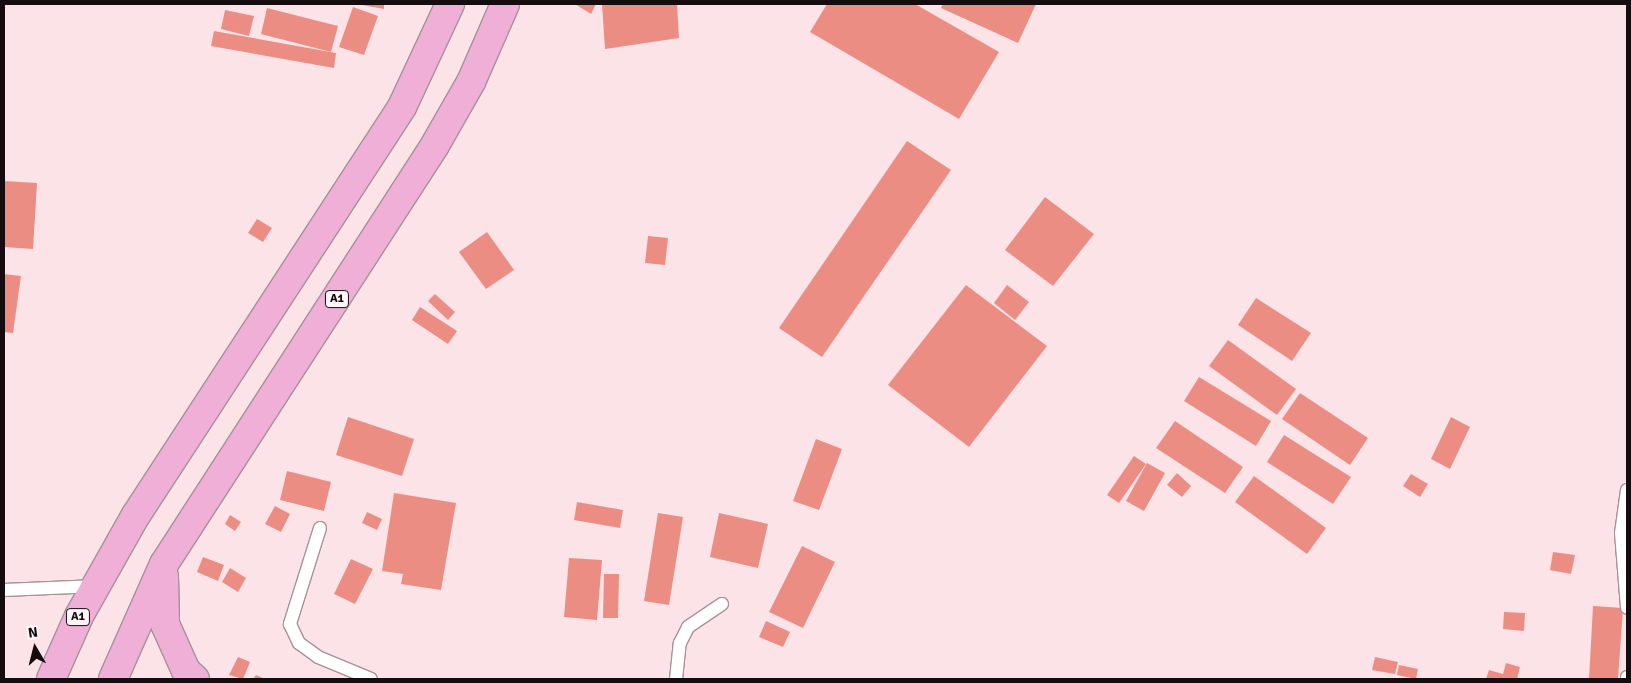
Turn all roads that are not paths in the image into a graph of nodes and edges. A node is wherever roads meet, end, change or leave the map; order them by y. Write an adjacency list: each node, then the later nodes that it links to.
1 (450, 4): 6 (highway, A1)
2 (505, 4): 5 (highway, A1)
3 (1627, 490): 9 (lane)
4 (320, 528): 13 (lane)
5 (164, 564): 11 (highway, A1); 12 (highway)
6 (99, 586): 7 (lane); 10 (highway, A1)
7 (4, 592)
8 (722, 604): 14 (lane)
9 (1627, 608)
10 (51, 679)
11 (113, 679)
12 (195, 679)
13 (371, 679)
14 (676, 679)

